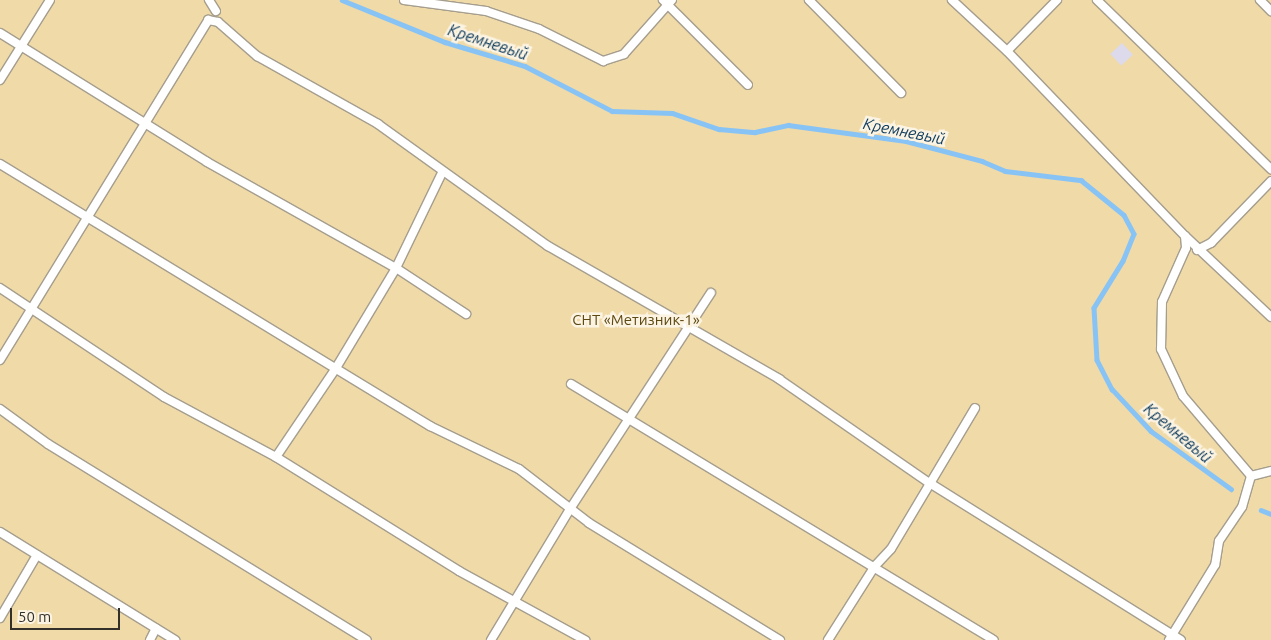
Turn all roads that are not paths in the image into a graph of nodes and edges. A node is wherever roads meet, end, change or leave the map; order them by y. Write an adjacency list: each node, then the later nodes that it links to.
1 (50, 0): 13 (lane)
2 (210, 0): 10 (lane)
3 (404, 0): 9 (lane)
4 (809, 0): 17 (lane)
5 (952, 0): 14 (lane)
6 (1057, 0): 14 (lane)
7 (1097, 0): 20 (lane)
8 (1260, 0): 11 (lane)
9 (668, 2): 16 (lane)
10 (216, 11)
11 (1271, 11)
12 (0, 33): 13 (lane)
13 (22, 47): 15 (lane); 18 (lane)
14 (1007, 51): 24 (lane)
15 (0, 80)
16 (748, 85)
17 (901, 93)
18 (144, 123): 21 (lane); 23 (lane); 26 (lane)
19 (0, 164): 23 (lane)
20 (1271, 169)
21 (442, 173): 26 (lane); 32 (lane)
22 (1271, 182): 25 (lane)
23 (85, 216): 29 (lane); 34 (lane)
24 (1184, 236): 25 (lane); 41 (lane)
25 (1196, 250): 31 (lane)
26 (396, 268): 30 (lane); 34 (lane)
27 (0, 288): 29 (lane)
28 (711, 293): 32 (lane)
29 (34, 307): 33 (lane); 39 (lane)
30 (466, 314)
31 (1271, 317)
32 (688, 326): 38 (lane); 42 (lane)
33 (0, 360)
34 (336, 368): 39 (lane); 43 (lane)
35 (571, 384): 38 (lane)
36 (975, 408): 42 (lane)
37 (0, 409): 53 (lane)
38 (629, 418): 43 (lane); 46 (lane)
39 (276, 457): 47 (lane)
40 (1271, 471): 41 (lane)
41 (1251, 476): 50 (lane)
42 (928, 482): 46 (lane); 50 (lane)
43 (570, 510): 47 (lane); 56 (lane)
44 (0, 532): 45 (lane)
45 (37, 555): 48 (lane); 49 (lane)
46 (874, 566): 57 (lane); 58 (lane)
47 (514, 603): 54 (lane); 55 (lane)
48 (0, 618)
49 (156, 628): 51 (lane); 52 (lane)
50 (1171, 637): 59 (lane)
51 (150, 640)
52 (175, 640)
53 (367, 640)
54 (492, 640)
55 (585, 640)
56 (780, 640)
57 (828, 640)
58 (993, 640)
59 (1181, 640)

